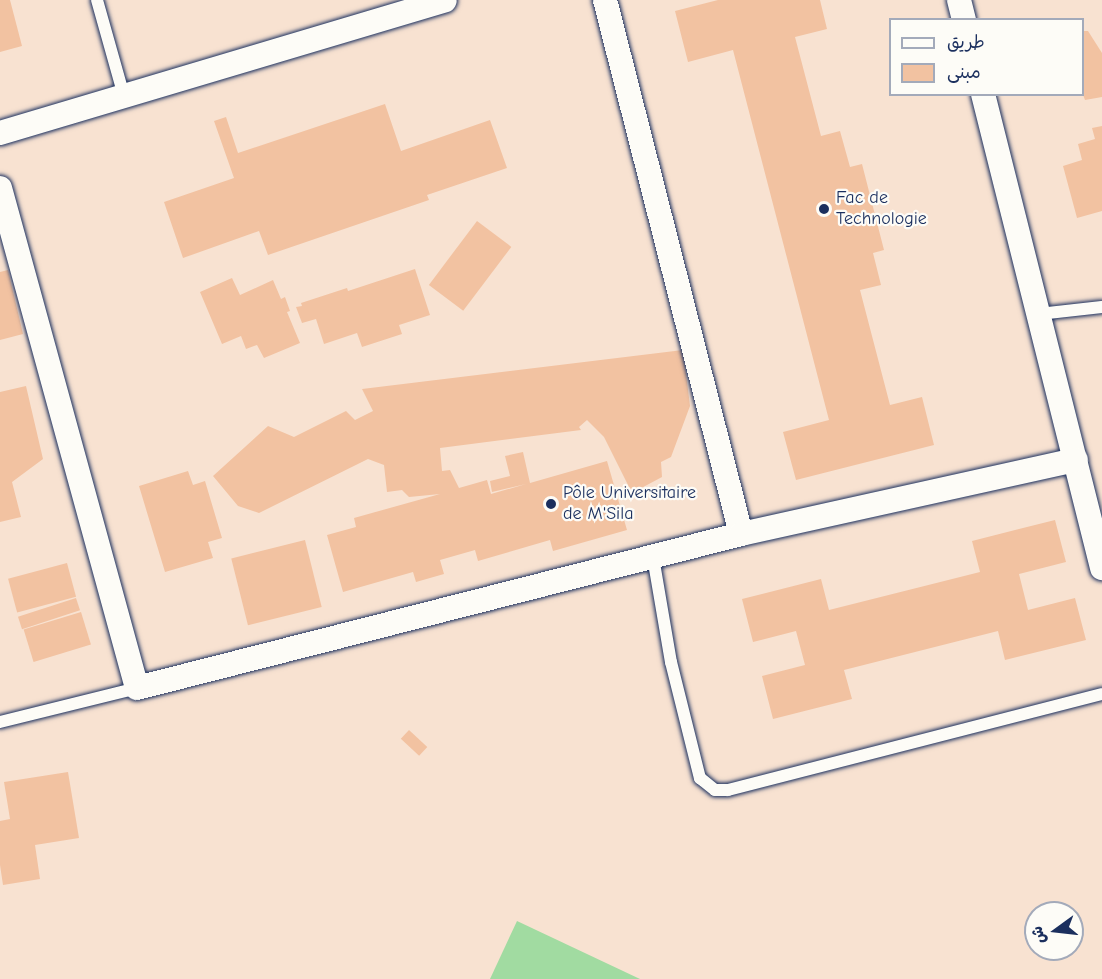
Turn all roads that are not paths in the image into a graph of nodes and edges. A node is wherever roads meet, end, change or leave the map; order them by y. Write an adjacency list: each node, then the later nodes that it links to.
1 (97, 0): 6 (lane)
2 (445, 0): 6 (street)
3 (604, 0): 13 (street)
4 (959, 0): 5 (street)
5 (964, 18)
6 (124, 96): 8 (street)
7 (984, 96): 11 (street)
8 (0, 133)
9 (0, 188): 16 (street)
10 (1102, 307): 11 (lane)
11 (1039, 314): 12 (street)
12 (1076, 460): 13 (street); 15 (street)
13 (741, 534): 14 (street)
14 (653, 557): 16 (street); 17 (lane)
15 (1102, 568)
16 (137, 688): 18 (lane)
17 (1102, 694)
18 (0, 722)

